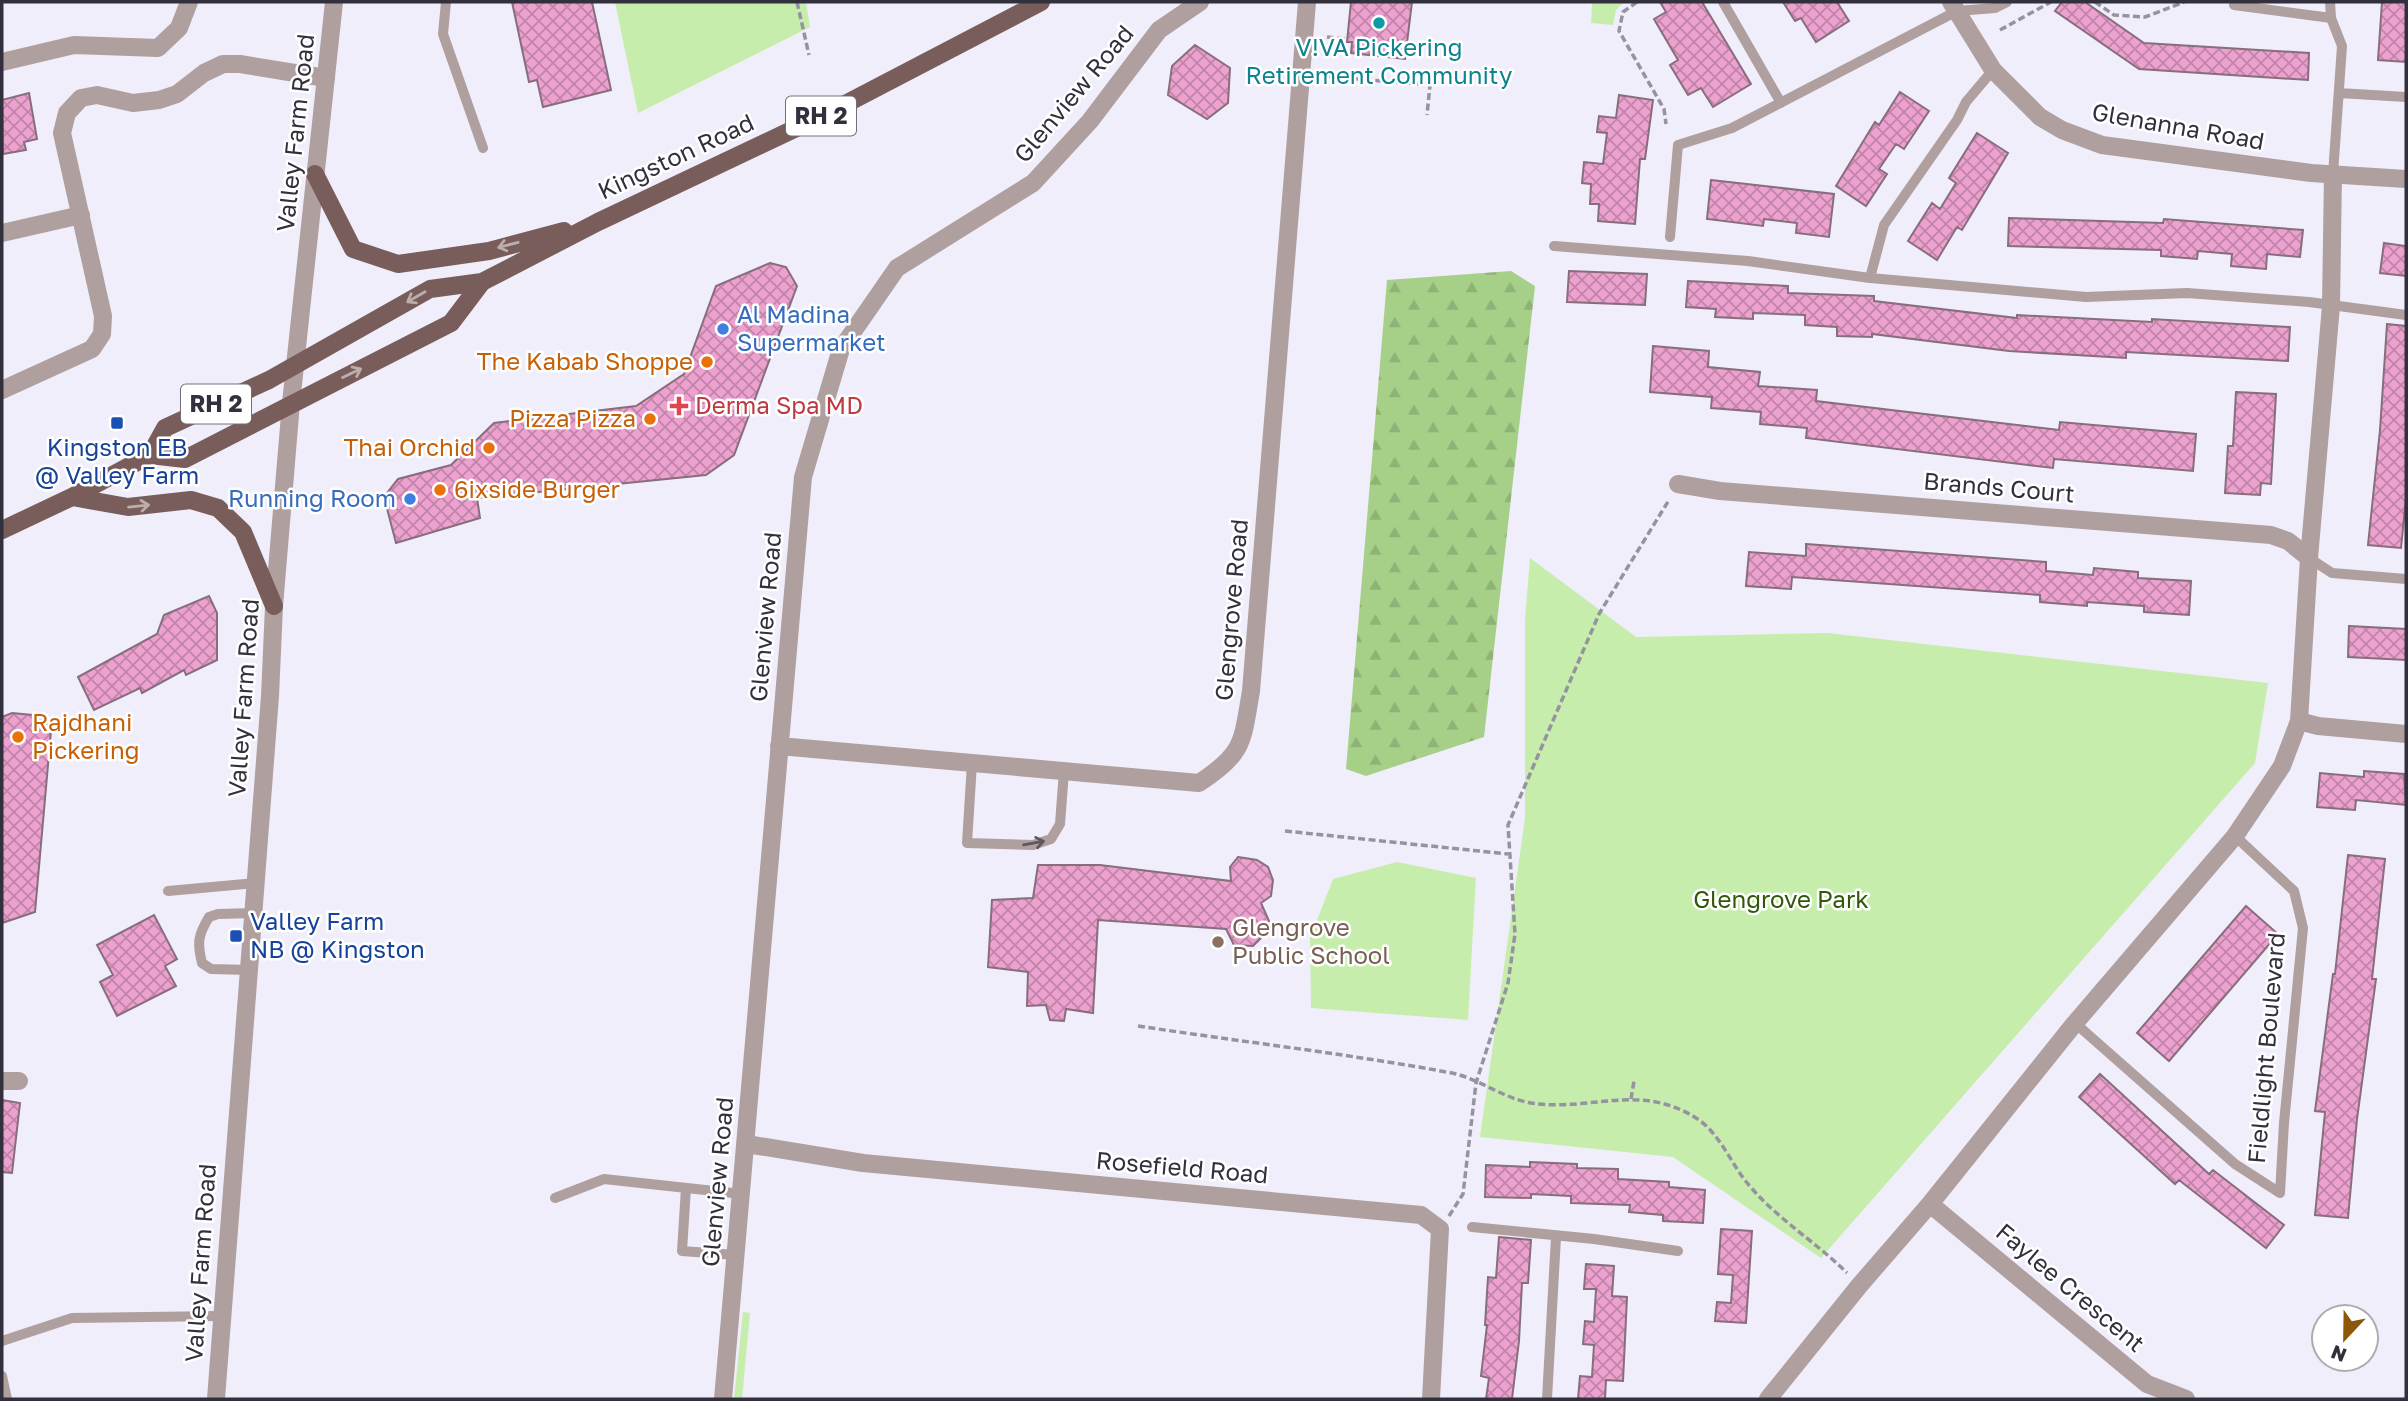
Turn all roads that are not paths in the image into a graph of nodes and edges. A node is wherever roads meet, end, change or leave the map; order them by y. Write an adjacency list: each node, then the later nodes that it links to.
1 (189, 2): 13 (street)
2 (334, 2): 15 (street, Valley Farm Road)
3 (446, 2): 19 (lane)
4 (1041, 2): 24 (main road, Kingston Road / RH 2)
5 (1200, 2): 44 (street, Glenview Road)
6 (1307, 2): 46 (street, Glengrove Road)
7 (1723, 2): 18 (lane)
8 (2007, 2): 11 (lane)
9 (2330, 2): 12 (lane)
10 (2234, 5): 12 (lane)
11 (1954, 7): 14 (street, Glenanna Road); 18 (lane)
12 (2331, 18): 16 (lane)
13 (2, 62)
14 (1993, 70): 21 (street, Glenanna Road); 28 (lane)
15 (326, 78): 20 (street, Valley Farm Road); 23 (street)
16 (2339, 93): 17 (lane); 21 (lane)
17 (2406, 97)
18 (1781, 103): 26 (lane)
19 (483, 148)
20 (315, 174): 24 (main road, one-way to 20); 32 (street, Valley Farm Road)
21 (2333, 174): 22 (street, Glenanna Road); 30 (street)
22 (2406, 179)
23 (81, 215): 25 (street); 33 (street)
24 (598, 222): 29 (main road, Kingston Road / RH 2)
25 (2, 233)
26 (1670, 237)
27 (1554, 246): 28 (lane)
28 (1870, 278): 30 (lane)
29 (482, 282): 32 (main road, Kingston Road / RH 2, one-way to 32); 34 (main road, Kingston Road / RH 2, one-way to 29)
30 (2331, 306): 31 (lane); 39 (street)
31 (2406, 314)
32 (295, 366): 34 (street, Valley Farm Road); 35 (main road, Kingston Road / RH 2)
33 (2, 390)
34 (291, 403): 35 (main road, Kingston Road / RH 2); 41 (street, Valley Farm Road)
35 (150, 455): 37 (main road, Kingston Road / RH 2)
36 (1678, 484): 39 (street, Brands Court)
37 (72, 497): 38 (main road, Kingston Road / RH 2); 41 (main road, one-way to 41)
38 (2, 530)
39 (2309, 558): 40 (lane); 42 (street)
40 (2406, 579)
41 (274, 606): 48 (street, Valley Farm Road)
42 (2299, 721): 43 (street); 47 (street)
43 (2406, 734)
44 (779, 746): 45 (street, Glengrove Road); 53 (street, Glenview Road)
45 (972, 763): 46 (street, Glengrove Road); 46 (lane, one-way to 46)
46 (1064, 771)
47 (2235, 836): 52 (street); 52 (lane, Fieldlight Boulevard)
48 (256, 883): 49 (lane); 50 (street, Valley Farm Road)
49 (168, 891)
50 (254, 913): 51 (street, Valley Farm Road); 51 (lane)
51 (250, 970): 62 (street, Valley Farm Road)
52 (2075, 1023): 57 (street)
53 (747, 1144): 55 (street, Glenview Road); 68 (street, Rosefield Road)
54 (686, 1188): 55 (lane); 56 (lane); 61 (lane)
55 (742, 1195): 61 (street, Glenview Road)
56 (555, 1198)
57 (1930, 1203): 70 (street); 71 (street, Faylee Crescent)
58 (1472, 1227): 59 (lane)
59 (1556, 1237): 60 (lane); 69 (lane)
60 (1678, 1251)
61 (736, 1255): 67 (street, Glenview Road)
62 (221, 1316): 63 (lane); 66 (street, Valley Farm Road)
63 (2, 1341)
64 (2, 1376): 65 (lane)
65 (7, 1399)
66 (216, 1399)
67 (723, 1399)
68 (1431, 1399)
69 (1548, 1399)
70 (1768, 1399)
71 (2186, 1399)

